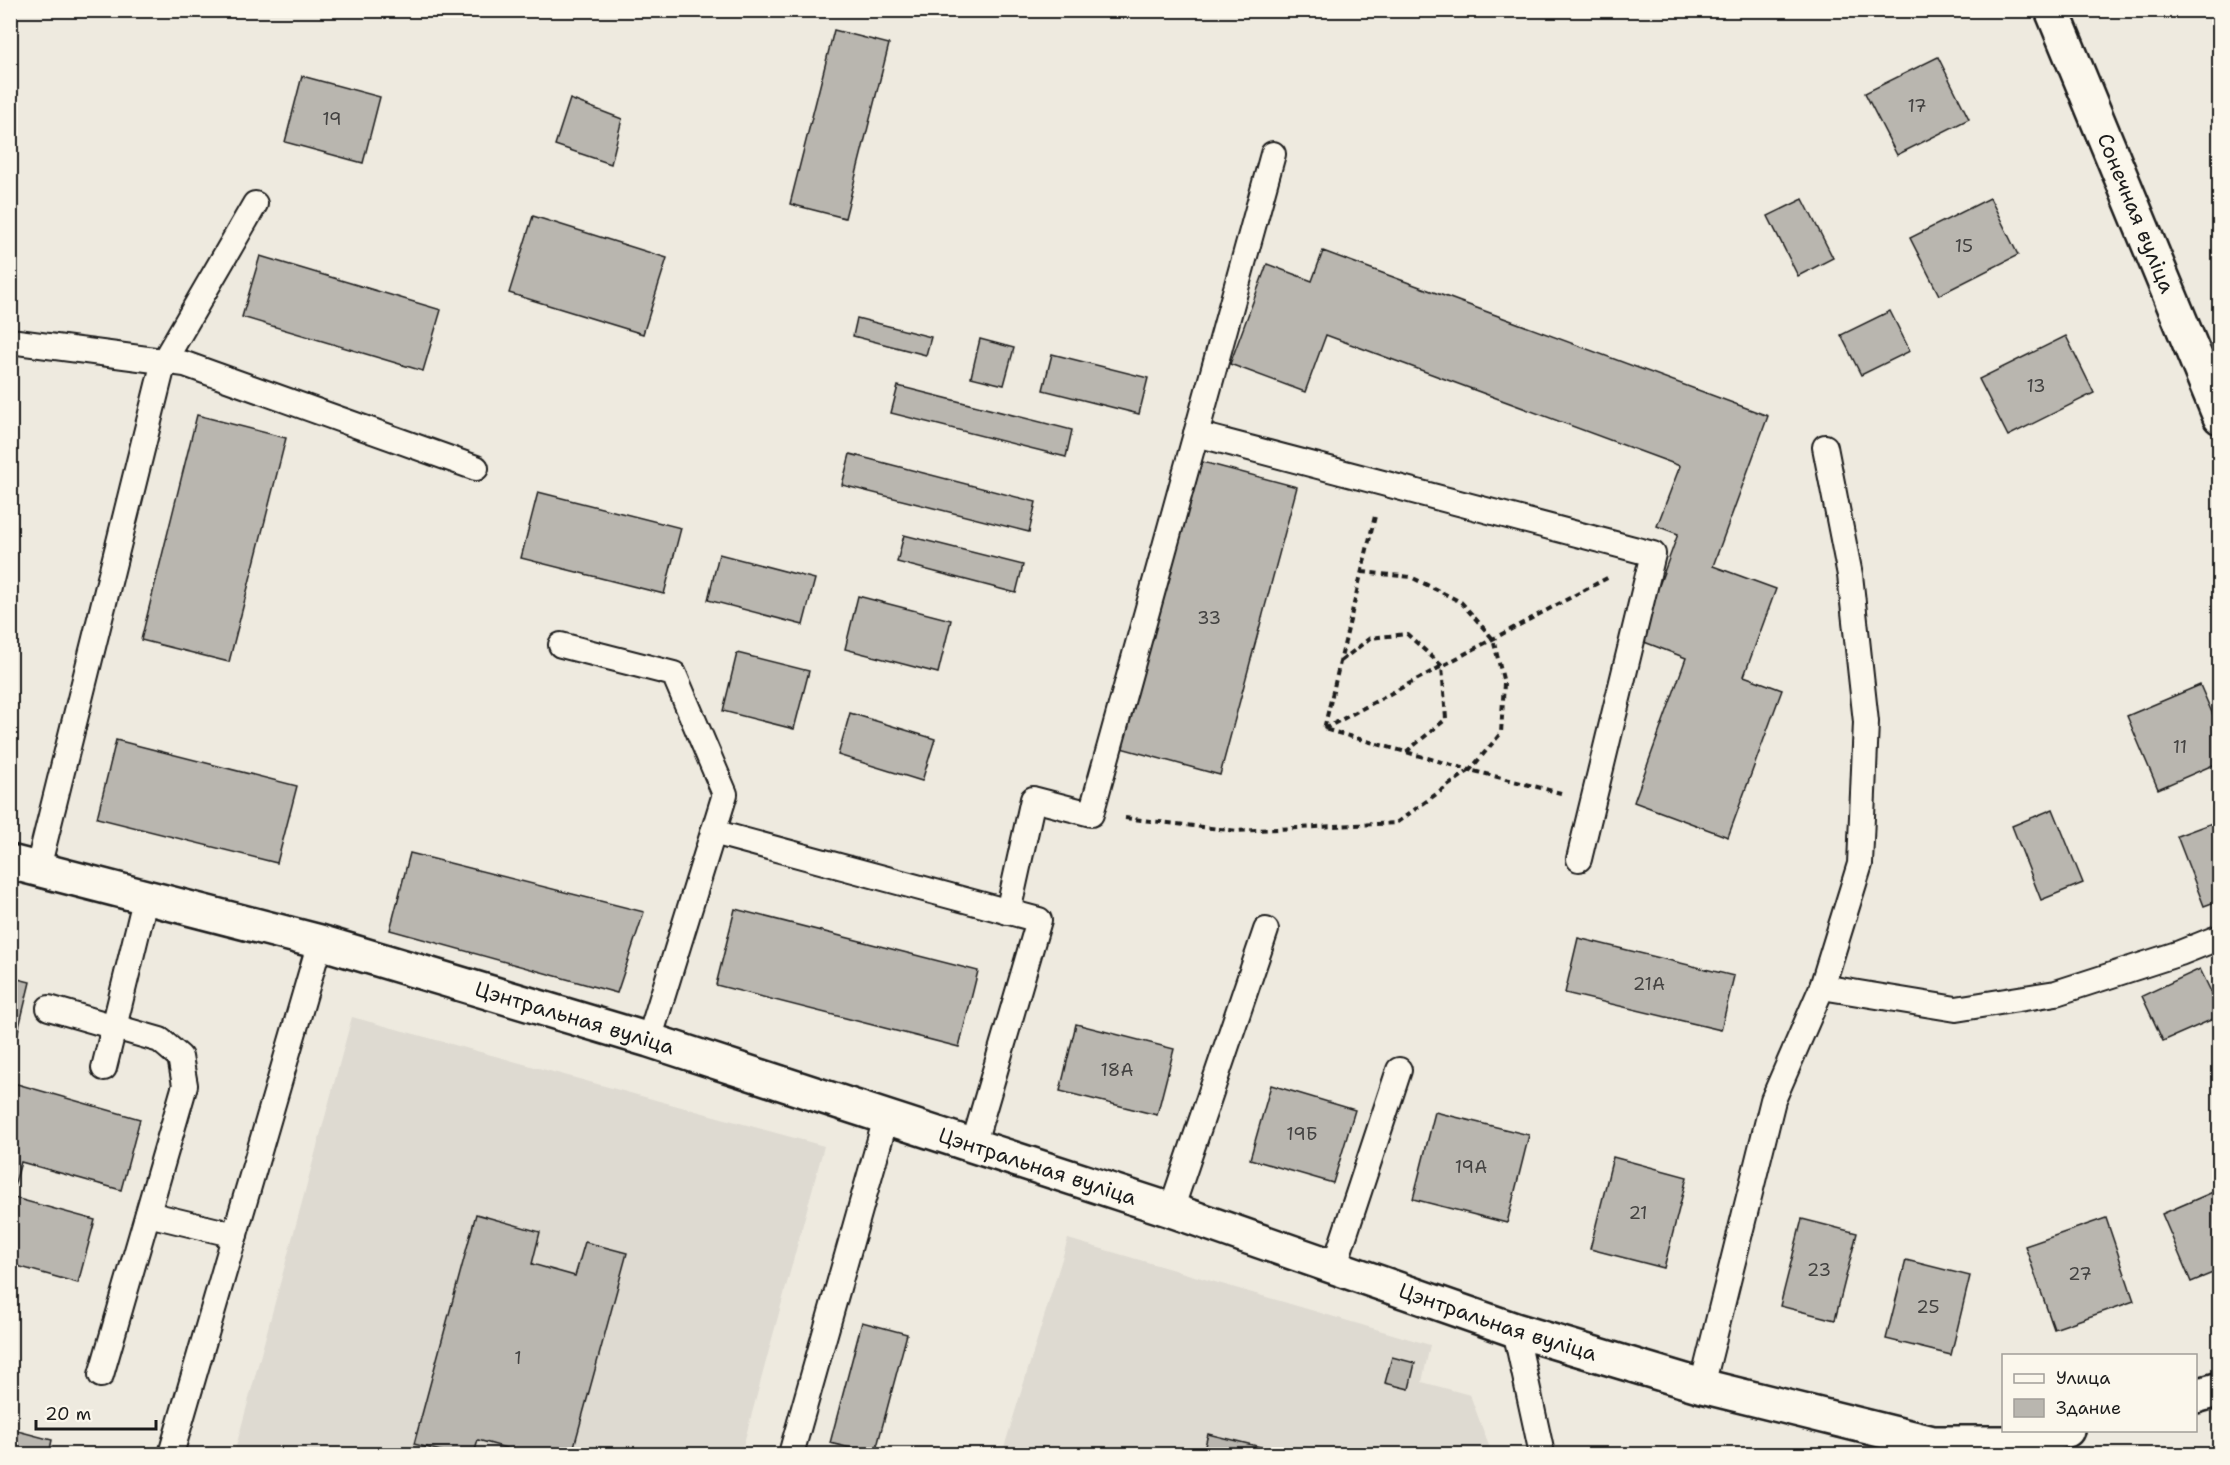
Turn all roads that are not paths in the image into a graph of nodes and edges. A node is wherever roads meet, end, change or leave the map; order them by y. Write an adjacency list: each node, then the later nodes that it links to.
1 (2052, 10): 6 (street, Сонечная вуліца)
2 (1273, 154): 7 (lane)
3 (255, 204): 5 (lane)
4 (10, 341): 5 (lane)
5 (164, 361): 9 (lane); 13 (lane)
6 (2220, 417)
7 (1196, 434): 12 (lane); 15 (lane)
8 (1825, 447): 19 (lane)
9 (476, 468)
10 (561, 645): 11 (lane)
11 (713, 831): 15 (lane); 22 (lane)
12 (1579, 858)
13 (24, 865): 14 (street, Цэнтральная вуліца)
14 (146, 896): 18 (street, Цэнтральная вуліца); 21 (lane)
15 (1008, 912): 26 (lane)
16 (1266, 930): 27 (lane)
17 (2220, 937): 19 (lane)
18 (320, 942): 22 (street, Цэнтральная вуліца); 29 (lane)
19 (1822, 987): 33 (lane)
20 (49, 1008): 21 (lane)
21 (114, 1027): 23 (lane); 28 (lane)
22 (649, 1040): 25 (street, Цэнтральная вуліца)
23 (105, 1068)
24 (1399, 1070): 30 (lane)
25 (886, 1118): 26 (street, Цэнтральная вуліца); 38 (lane)
26 (973, 1146): 27 (street, Цэнтральная вуліца)
27 (1171, 1210): 30 (street, Цэнтральная вуліца)
28 (148, 1214): 29 (lane); 32 (lane)
29 (235, 1235): 37 (lane)
30 (1334, 1267): 31 (street, Цэнтральная вуліца)
31 (1515, 1330): 33 (street, Цэнтральная вуліца); 39 (lane)
32 (101, 1375)
33 (1702, 1386): 36 (street, Цэнтральная вуліца)
34 (2220, 1389): 35 (street)
35 (2197, 1396)
36 (2063, 1432)
37 (171, 1455)
38 (791, 1455)
39 (1542, 1455)

